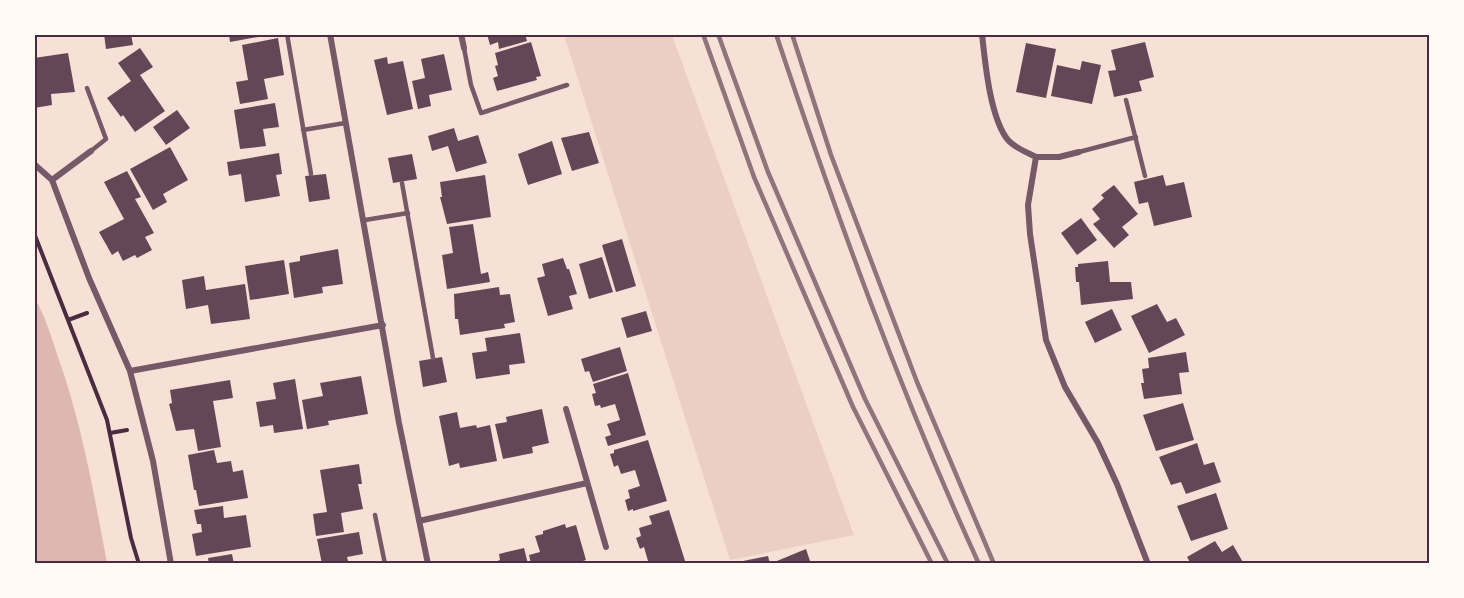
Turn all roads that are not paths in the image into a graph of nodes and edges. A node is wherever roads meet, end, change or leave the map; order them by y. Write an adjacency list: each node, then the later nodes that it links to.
1 (287, 34): 10 (lane)
2 (330, 34): 9 (street)
3 (461, 34): 5 (street)
4 (982, 34): 14 (street)
5 (464, 48): 6 (lane)
6 (567, 85)
7 (87, 88): 12 (lane)
8 (1126, 100): 11 (lane)
9 (345, 123): 10 (lane); 21 (street)
10 (303, 130): 16 (lane)
11 (1136, 137): 13 (lane); 17 (lane)
12 (91, 151): 18 (street)
13 (1079, 152): 14 (street)
14 (1036, 157): 33 (street)
15 (34, 164): 18 (street)
16 (311, 174)
17 (1145, 176)
18 (52, 180): 24 (street)
19 (402, 183): 20 (lane)
20 (408, 213): 21 (lane); 23 (lane)
21 (364, 220): 22 (street)
22 (383, 325): 24 (street); 28 (street)
23 (433, 358)
24 (130, 371): 30 (street)
25 (566, 409): 26 (street)
26 (587, 483): 28 (street); 29 (street)
27 (375, 515): 31 (lane)
28 (419, 521): 32 (street)
29 (606, 547)
30 (171, 564)
31 (385, 564)
32 (428, 564)
33 (1148, 564)

